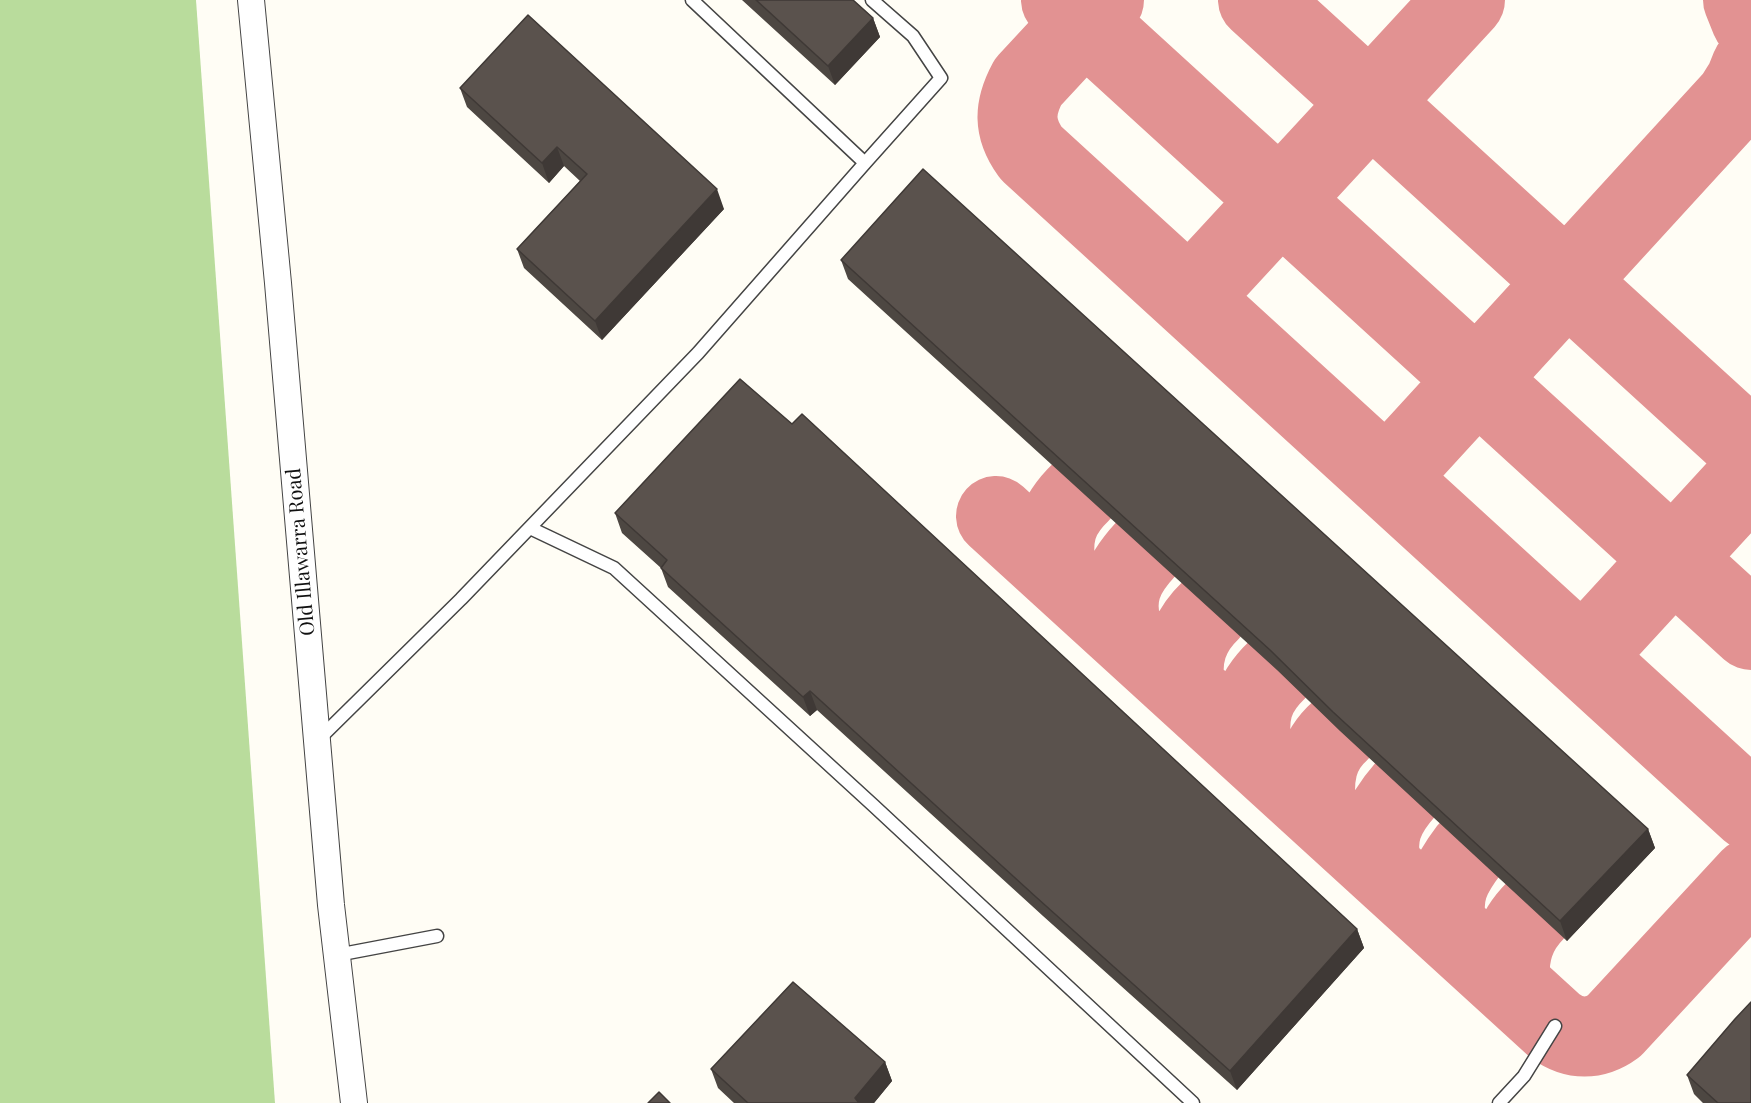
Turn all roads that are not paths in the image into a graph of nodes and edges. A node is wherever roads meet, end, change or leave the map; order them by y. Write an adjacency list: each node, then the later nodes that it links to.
1 (251, 0): 6 (street, Old Illawarra Road)
2 (692, 0): 4 (lane)
3 (873, 0): 4 (lane)
4 (865, 163): 5 (lane)
5 (530, 528): 6 (lane); 11 (lane)
6 (317, 741): 8 (street, Old Illawarra Road)
7 (437, 936): 8 (lane)
8 (337, 955): 10 (street, Old Illawarra Road)
9 (1555, 1026): 12 (lane)
10 (354, 1103)
11 (1193, 1103)
12 (1499, 1103)

